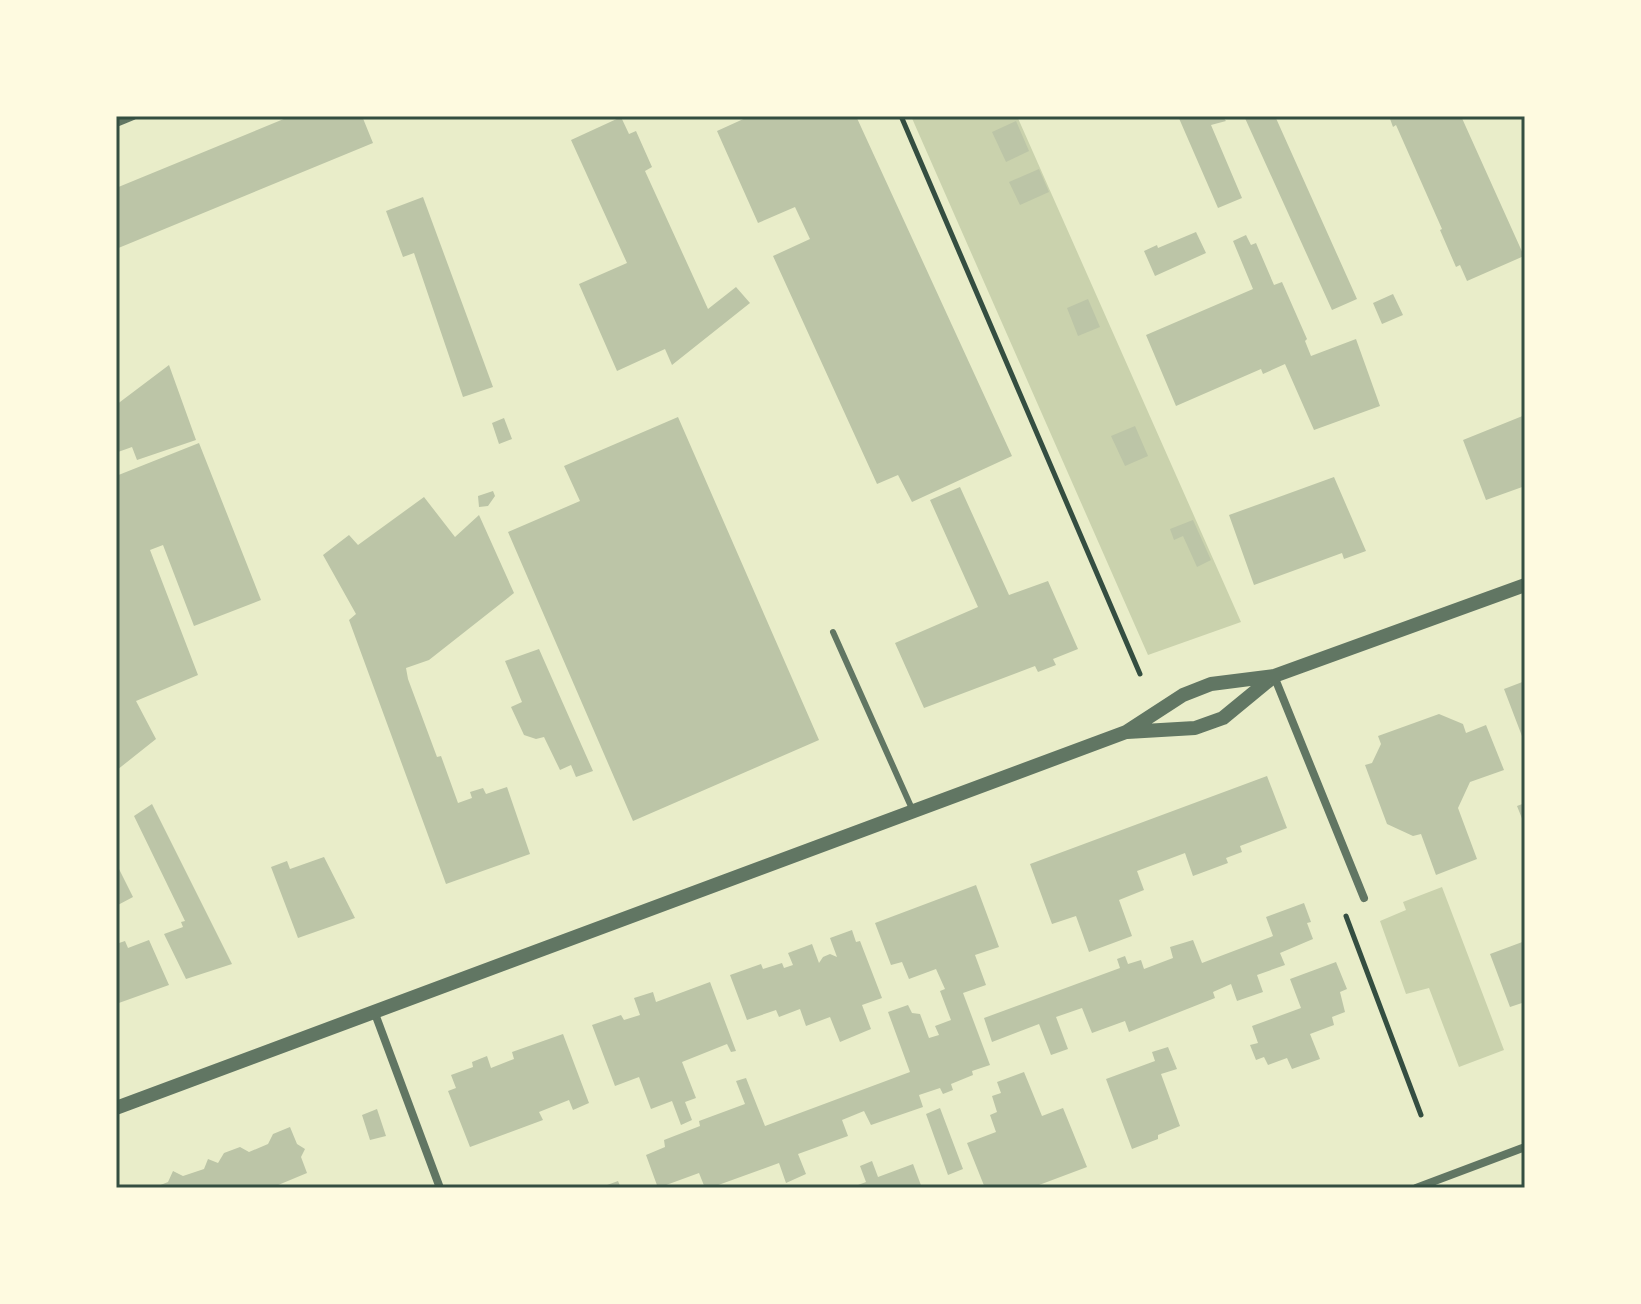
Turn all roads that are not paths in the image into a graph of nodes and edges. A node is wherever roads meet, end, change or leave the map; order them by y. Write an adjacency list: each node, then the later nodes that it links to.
1 (133, 116): 2 (street)
2 (116, 123)
3 (1525, 585): 5 (street)
4 (833, 632): 7 (lane)
5 (1274, 676): 6 (street); 6 (street); 8 (street)
6 (1126, 732): 7 (street)
7 (913, 811): 9 (street)
8 (1364, 898)
9 (373, 1011): 10 (street); 12 (street)
10 (116, 1108)
11 (1525, 1147): 13 (street)
12 (440, 1188)
13 (1416, 1188)

